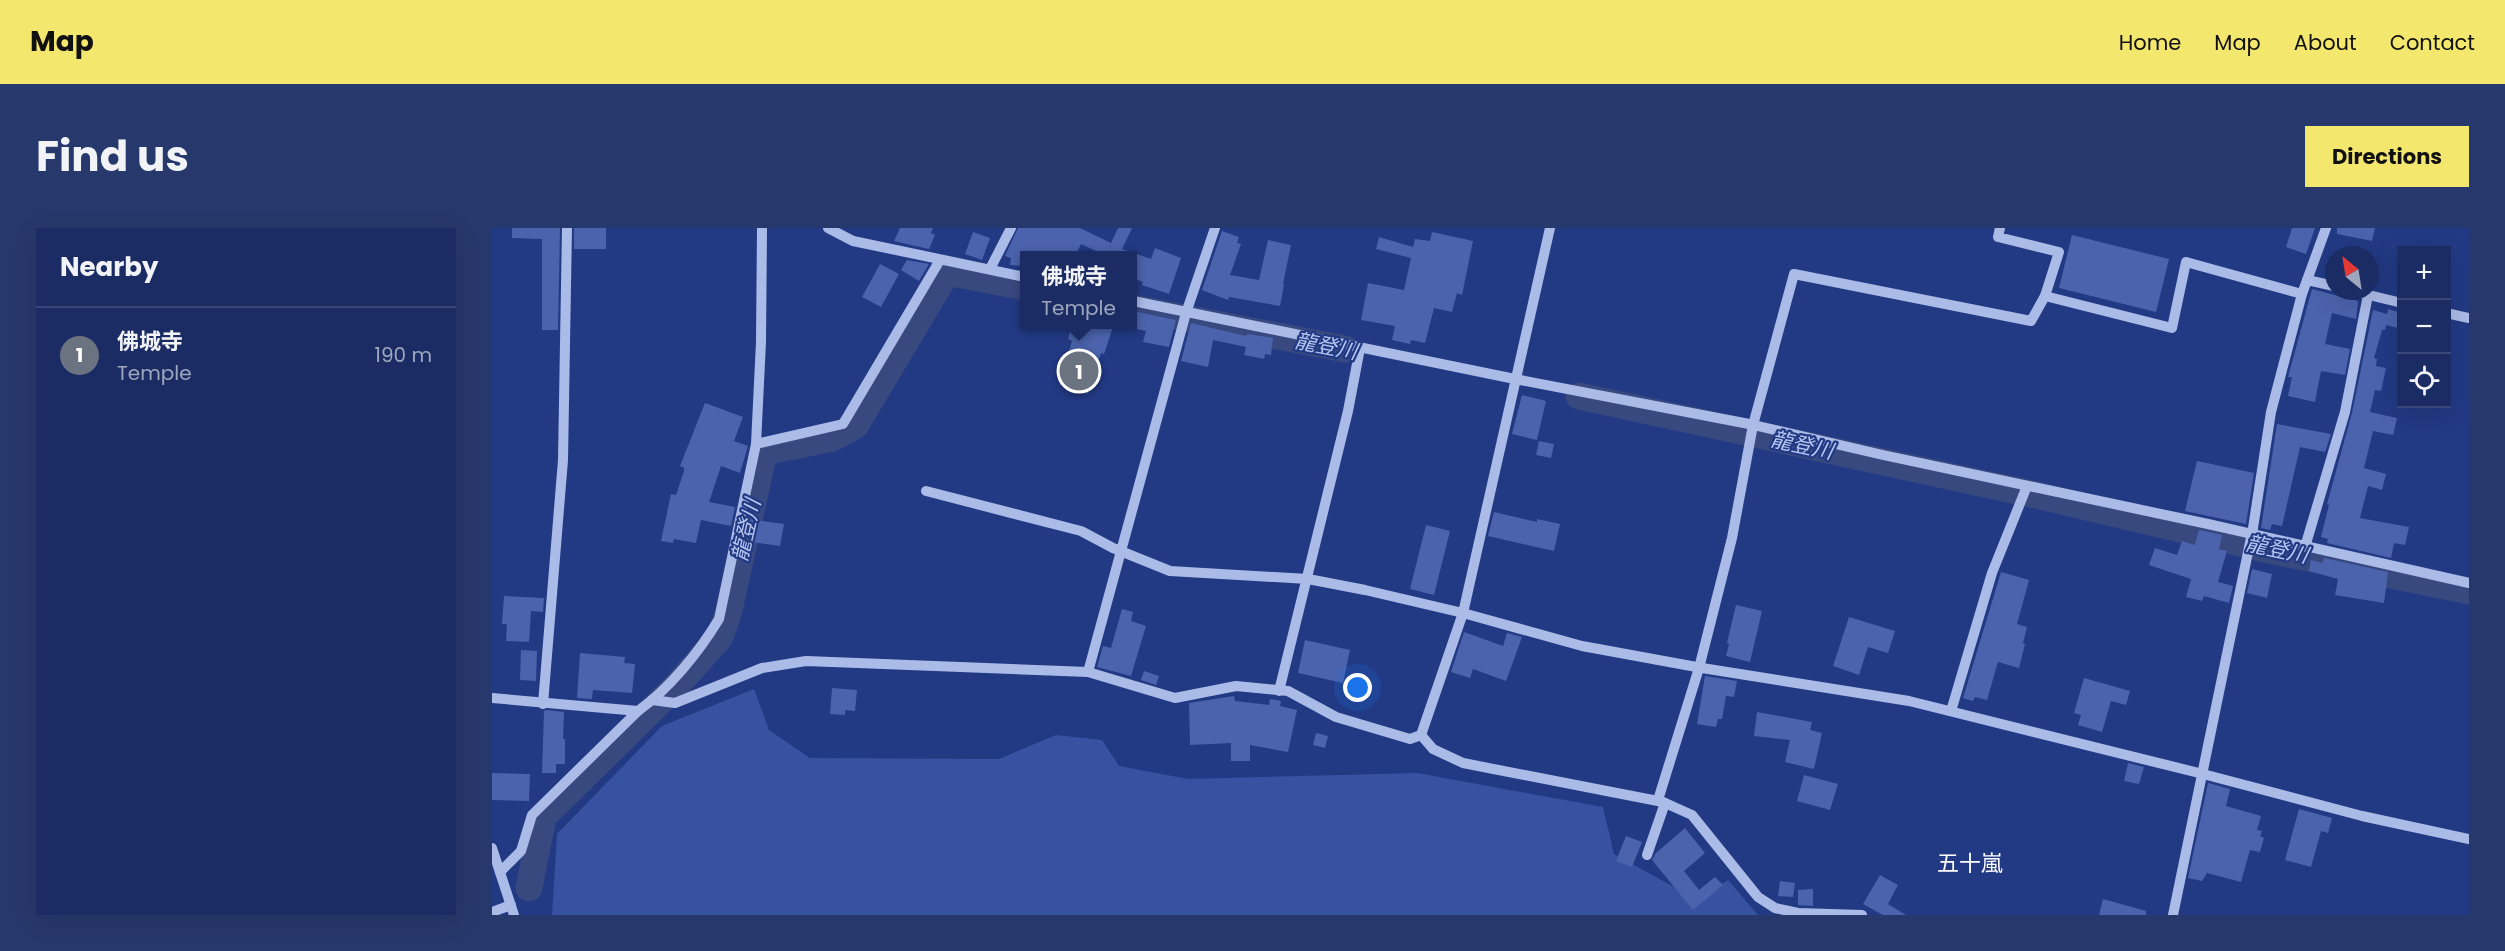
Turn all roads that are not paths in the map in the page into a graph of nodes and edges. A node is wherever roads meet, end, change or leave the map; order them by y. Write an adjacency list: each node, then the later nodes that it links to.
1 (567, 228): 40 (street)
2 (762, 228): 26 (street)
3 (828, 228): 9 (street)
4 (1011, 228): 10 (street)
5 (1215, 228): 20 (street)
6 (1550, 228): 24 (street)
7 (2000, 228): 15 (street)
8 (2326, 228): 12 (street)
9 (940, 260): 10 (street); 26 (street)
10 (990, 269): 11 (street)
11 (1020, 276)
12 (2307, 280): 13 (street); 14 (street)
13 (2325, 284)
14 (2302, 294): 15 (street); 29 (street)
15 (2045, 296): 25 (street)
16 (2379, 298): 19 (street)
17 (2367, 300): 30 (street)
18 (1137, 302): 20 (street)
19 (2397, 302)
20 (1186, 313): 23 (street); 31 (street)
21 (2451, 314): 22 (street)
22 (2469, 318)
23 (1360, 348): 24 (street); 32 (street)
24 (1515, 379): 25 (street); 34 (street)
25 (1753, 425): 27 (street); 35 (street)
26 (756, 444): 39 (street)
27 (2027, 486): 29 (street); 42 (street)
28 (926, 491): 31 (street)
29 (2251, 536): 30 (street); 44 (street)
30 (2305, 547): 33 (street)
31 (1121, 550): 32 (street); 36 (street)
32 (1308, 579): 34 (street); 37 (street)
33 (2469, 583)
34 (1463, 613): 35 (street); 43 (street)
35 (1699, 668): 42 (street); 45 (street)
36 (1088, 672): 37 (street); 39 (street)
37 (1279, 691): 43 (street)
38 (492, 698): 40 (street)
39 (652, 700): 41 (street)
40 (543, 704): 41 (street)
41 (638, 711): 49 (street)
42 (1951, 711): 44 (street)
43 (1421, 735): 45 (street)
44 (2203, 774): 46 (street); 53 (street)
45 (1661, 801): 48 (street); 52 (street)
46 (2469, 839)
47 (492, 848): 49 (street)
48 (1647, 855)
49 (500, 872): 50 (street)
50 (510, 909): 51 (street)
51 (492, 912)
52 (1862, 915)
53 (2173, 915)

